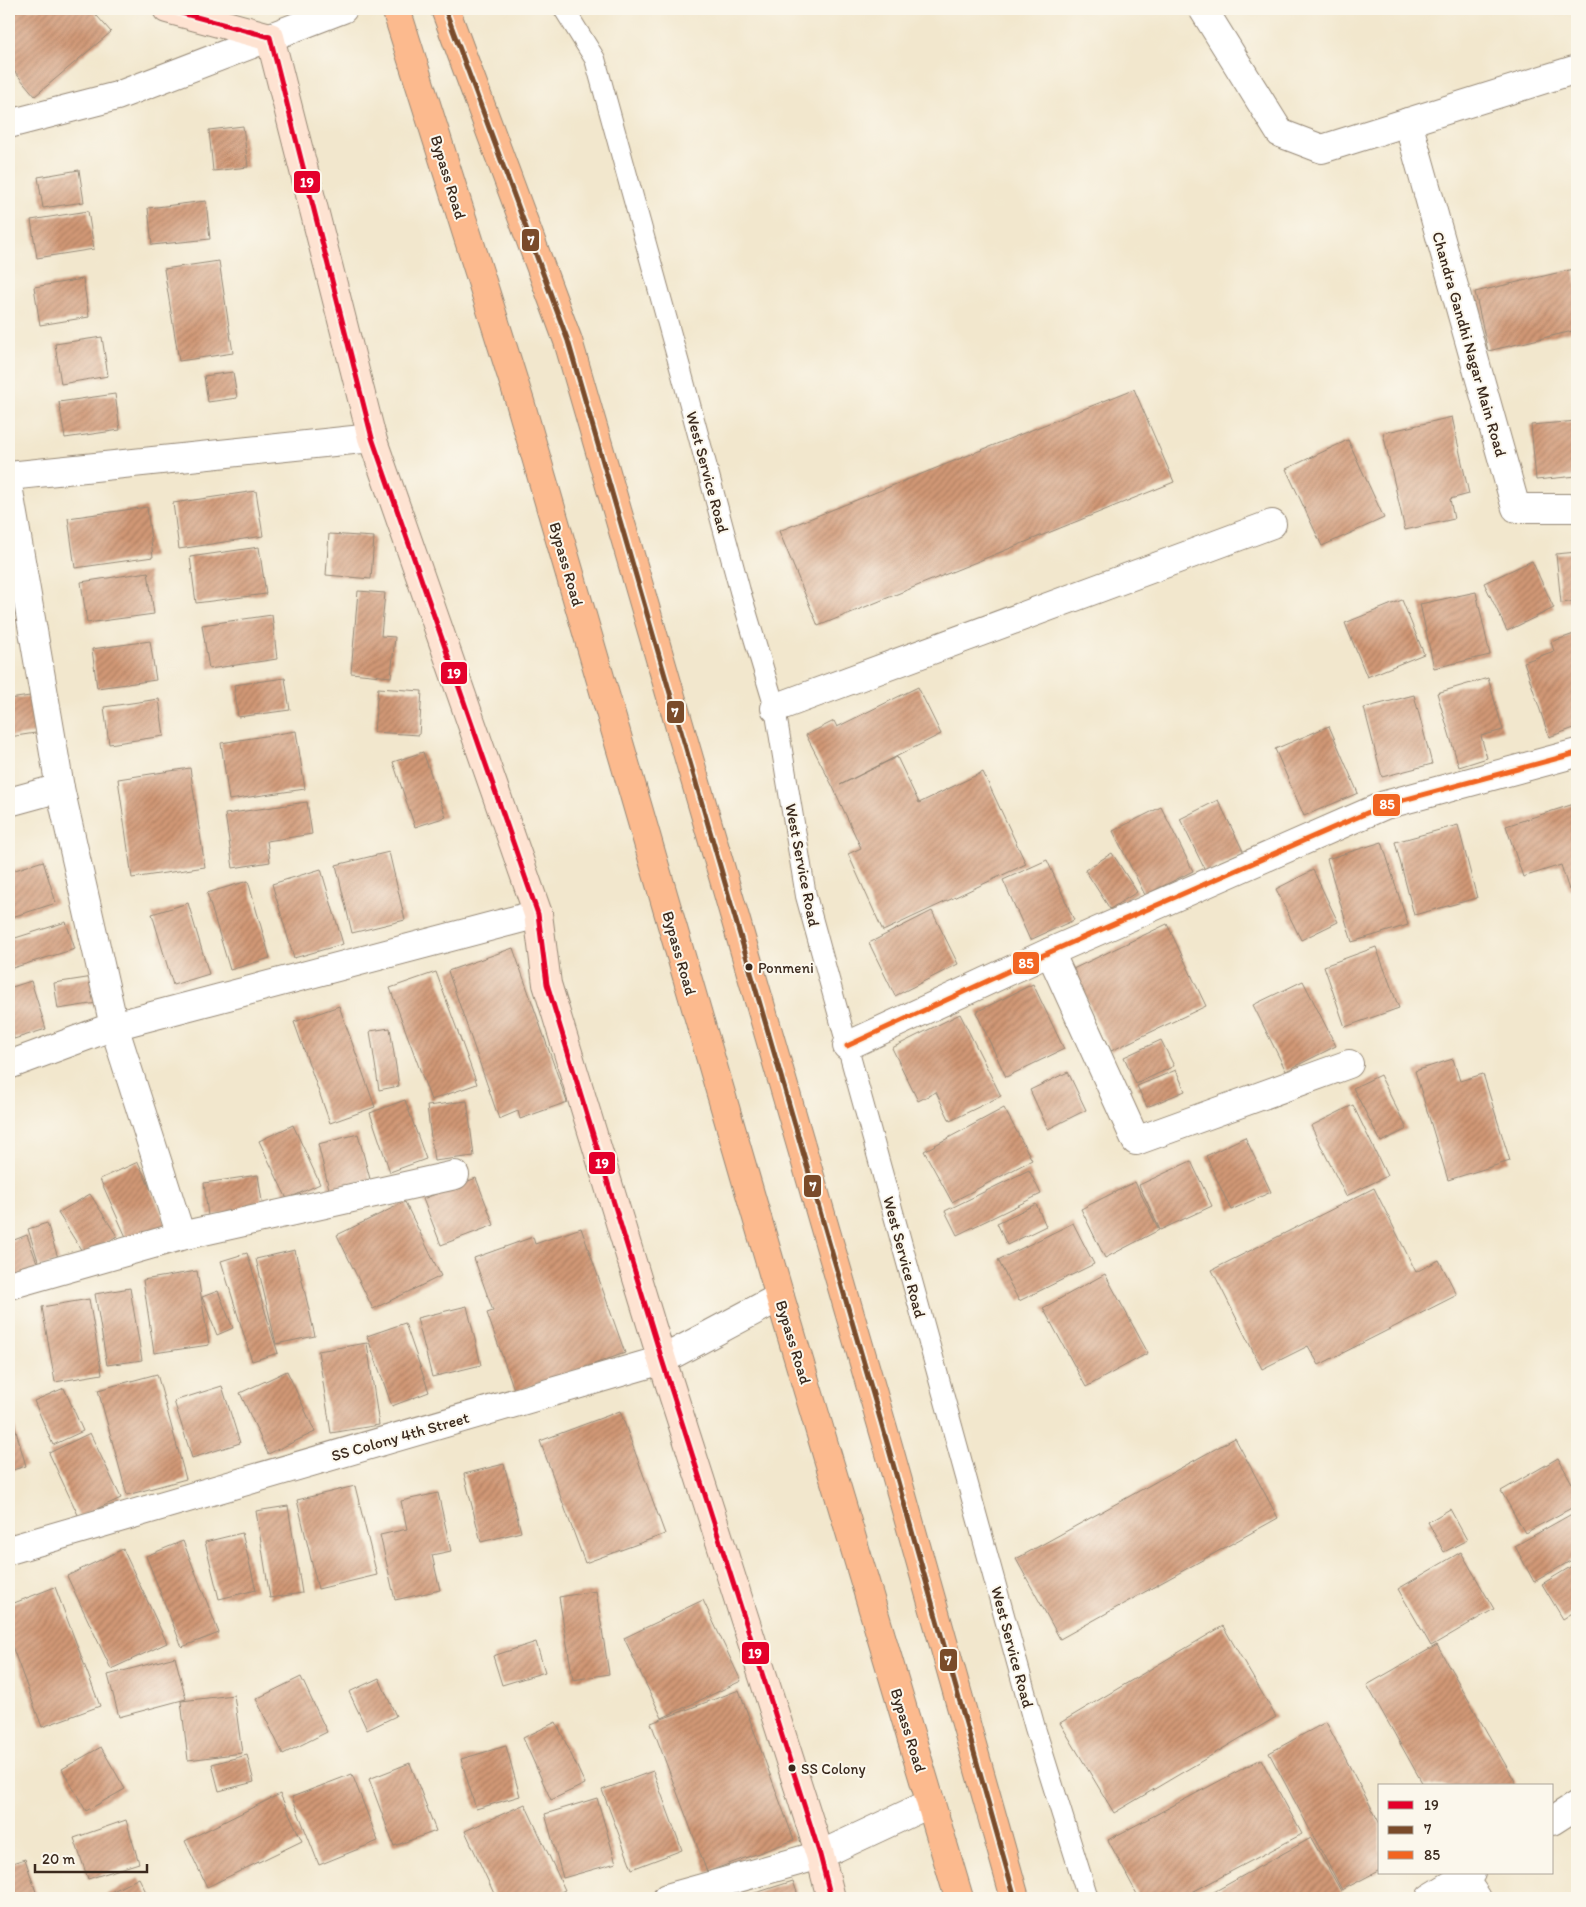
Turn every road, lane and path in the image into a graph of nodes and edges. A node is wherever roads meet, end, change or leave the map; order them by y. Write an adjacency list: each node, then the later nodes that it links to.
1 (167, 9): 7 (street)
2 (343, 9): 7 (street)
3 (396, 9): 29 (main road, Bypass Road)
4 (445, 9): 40 (main road)
5 (564, 9): 16 (lane, West Service Road)
6 (1203, 9): 9 (street)
7 (270, 37): 10 (street); 11 (street)
8 (1577, 69): 9 (street)
9 (1408, 122): 14 (street, Chandra Gandhi Nagar Main Road)
10 (9, 124)
11 (372, 438): 12 (street); 20 (street)
12 (9, 476)
13 (9, 491): 18 (street)
14 (1577, 508)
15 (1272, 524): 16 (street)
16 (775, 708): 23 (lane, West Service Road)
17 (1577, 753): 21 (street)
18 (60, 788): 19 (street); 22 (street)
19 (9, 802)
20 (538, 914): 22 (street); 30 (street)
21 (1050, 952): 23 (street); 25 (street)
22 (114, 1026): 24 (street); 27 (street)
23 (847, 1046): 41 (lane, West Service Road)
24 (9, 1064)
25 (1349, 1064)
26 (455, 1175): 27 (street)
27 (181, 1236): 28 (street)
28 (9, 1285)
29 (780, 1297): 30 (street, SS Colony 4th Street); 32 (main road, Bypass Road)
30 (662, 1360): 31 (street, SS Colony 4th Street); 35 (street)
31 (9, 1550)
32 (931, 1803): 35 (street); 39 (main road, Bypass Road)
33 (1577, 1805): 34 (street)
34 (1554, 1820)
35 (820, 1854): 37 (street); 38 (street)
36 (1470, 1883): 42 (street)
37 (667, 1898)
38 (831, 1898)
39 (960, 1898)
40 (1015, 1898)
41 (1088, 1898)
42 (1430, 1898)

